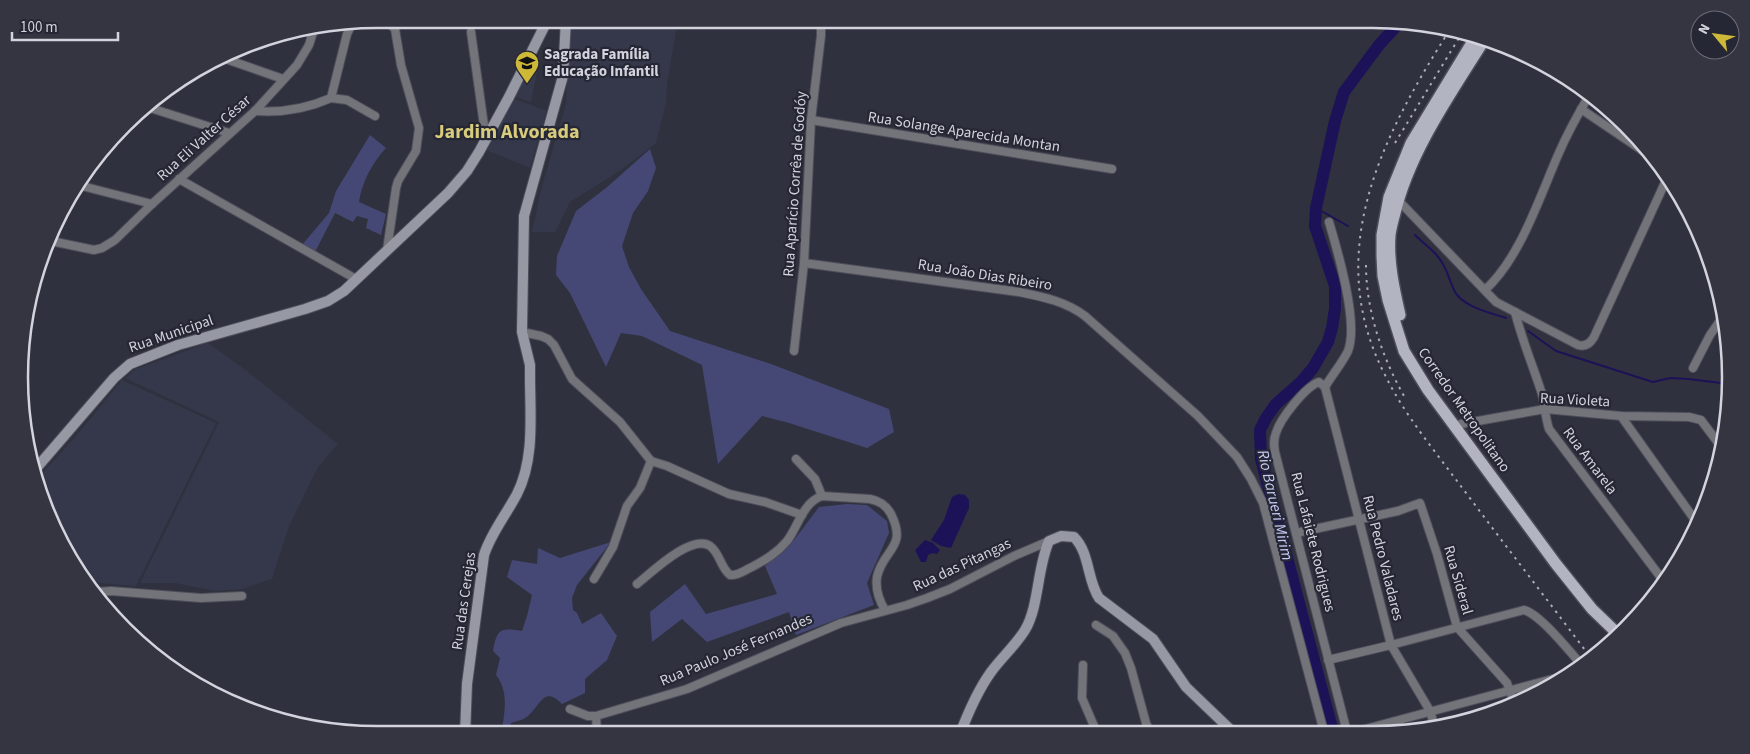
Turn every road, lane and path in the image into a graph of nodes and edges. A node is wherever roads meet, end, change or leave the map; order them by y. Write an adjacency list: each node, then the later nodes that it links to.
1 (349, 28): 12 (street)
2 (394, 28): 31 (street)
3 (543, 28): 20 (main road, Rua Municipal)
4 (566, 28): 37 (main road, Rua das Cerejas)
5 (821, 28): 18 (street, Rua Aparício Corrêa de Godóy)
6 (471, 32): 20 (street)
7 (312, 33): 11 (street, Rua Eli Valter César)
8 (1472, 42): 22 (main road, Corredor Metropolitano)
9 (1481, 45): 27 (main road)
10 (229, 60): 11 (street)
11 (283, 80): 16 (street, Rua Eli Valter César)
12 (331, 98): 16 (street); 17 (street)
13 (1586, 100): 15 (street)
14 (153, 109): 19 (street)
15 (1581, 109): 21 (street); 34 (street)
16 (255, 111): 19 (street, Rua Eli Valter César)
17 (375, 116)
18 (811, 120): 23 (street, Rua Solange Aparecida Montan); 32 (street, Rua Aparício Corrêa de Godóy)
19 (229, 133): 24 (street, Rua Eli Valter César)
20 (486, 140): 31 (main road, Rua Municipal)
21 (1634, 145)
22 (1409, 147): 27 (main road); 63 (main road, Corredor Metropolitano)
23 (1112, 169)
24 (179, 179): 28 (street, Rua Eli Valter César); 33 (street)
25 (1664, 184): 35 (street)
26 (84, 186): 28 (street)
27 (1398, 200): 34 (street); 43 (main road)
28 (152, 204): 30 (street, Rua Eli Valter César)
29 (1329, 222): 40 (street)
30 (55, 242)
31 (387, 250): 33 (main road, Rua Municipal)
32 (804, 263): 38 (street, Rua Aparício Corrêa de Godóy); 81 (street, Rua João Dias Ribeiro)
33 (356, 280): 47 (main road, Rua Municipal)
34 (1485, 290): 35 (street)
35 (1515, 312): 41 (street, Rua Amarela)
36 (1719, 323): 39 (street)
37 (522, 332): 46 (street); 75 (main road, Rua das Cerejas)
38 (794, 351)
39 (1693, 368)
40 (1325, 387): 51 (street, Rua Pedro Valadares); 52 (street, Rua Lafaiete Rodrigues)
41 (1545, 409): 42 (street, Rua Violeta); 43 (street, Rua Violeta); 54 (street, Rua Amarela)
42 (1621, 416): 44 (street, Rua Violeta); 50 (street)
43 (1461, 424): 61 (main road)
44 (1717, 441)
45 (796, 459): 48 (street)
46 (651, 462): 49 (street); 55 (street)
47 (39, 465)
48 (822, 496): 49 (street); 59 (street)
49 (802, 515): 56 (street)
50 (1693, 517)
51 (1359, 520): 52 (street); 62 (street, Rua Sideral); 64 (street, Rua Pedro Valadares)
52 (1296, 533): 65 (street, Rua Lafaiete Rodrigues)
53 (1049, 541): 59 (street, Rua das Pitangas); 77 (main road); 80 (main road)
54 (1660, 577)
55 (594, 579)
56 (637, 584)
57 (101, 592): 58 (street)
58 (242, 596)
59 (884, 610): 73 (street, Rua Paulo José Fernandes)
60 (1096, 625): 79 (street)
61 (1619, 625)
62 (1457, 627): 64 (street); 66 (street); 69 (street, Rua Sideral)
63 (1614, 630)
64 (1391, 646): 65 (street); 72 (street, Rua Pedro Valadares)
65 (1328, 660): 82 (street, Rua Lafaiete Rodrigues)
66 (1578, 660)
67 (1083, 665): 78 (street)
68 (1548, 680): 69 (street)
69 (1510, 690): 70 (street, Rua Sideral); 72 (street)
70 (1512, 697)
71 (570, 710): 73 (street, Rua Paulo José Fernandes)
72 (1430, 711): 74 (street, Rua Pedro Valadares); 83 (street)
73 (596, 716): 76 (street)
74 (1433, 721)
75 (465, 726)
76 (597, 726)
77 (963, 726)
78 (1094, 726)
79 (1147, 726)
80 (1227, 726)
81 (1322, 726)
82 (1345, 726)
83 (1376, 726)

